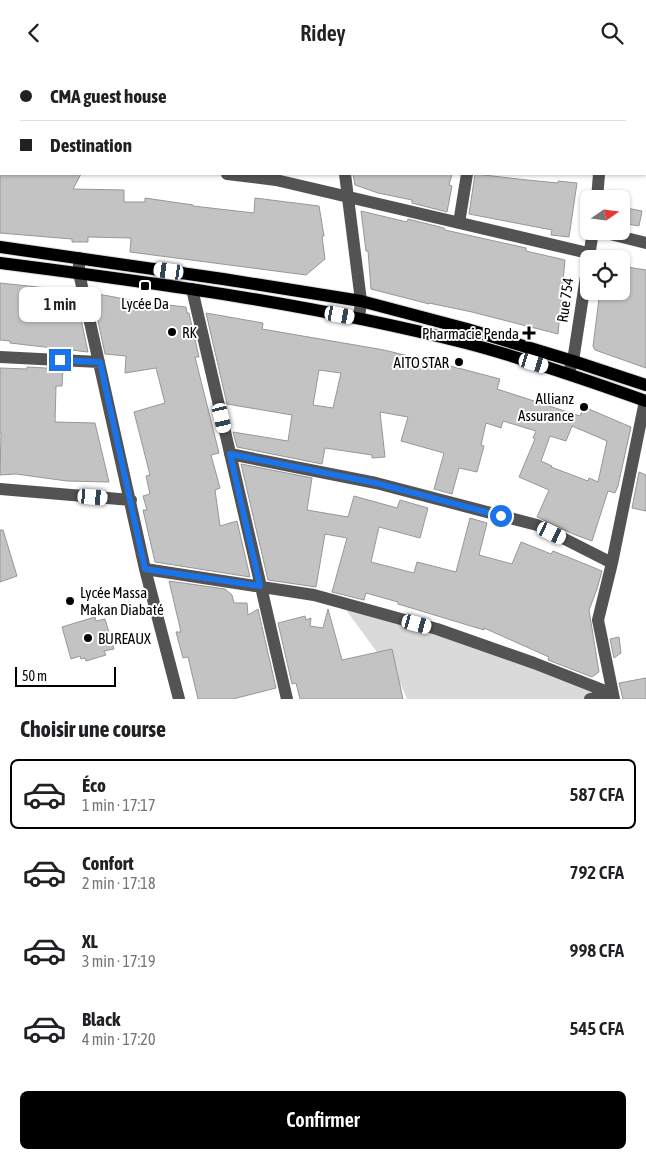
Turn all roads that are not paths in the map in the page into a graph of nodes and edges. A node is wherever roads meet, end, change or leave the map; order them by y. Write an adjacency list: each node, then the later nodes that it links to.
1 (243, 175): 5 (street)
2 (345, 175): 7 (street)
3 (466, 175): 8 (street)
4 (599, 175): 6 (street)
5 (276, 177): 7 (street)
6 (598, 190)
7 (347, 197): 8 (street); 18 (street)
8 (459, 223): 12 (street)
9 (630, 239): 10 (street)
10 (646, 243)
11 (0, 247): 13 (main road)
12 (580, 251)
13 (79, 258): 15 (street); 18 (main road)
14 (0, 263): 15 (main road)
15 (79, 273): 16 (main road); 22 (street)
16 (192, 289): 19 (main road); 26 (street)
17 (581, 300): 21 (street, Rue 754)
18 (362, 301): 19 (street); 21 (main road)
19 (359, 318): 23 (main road)
20 (0, 357): 22 (street)
21 (573, 361): 23 (street, Rue 754); 24 (main road)
22 (100, 362): 28 (street)
23 (568, 373): 25 (main road)
24 (646, 385)
25 (646, 401): 29 (street)
26 (230, 454): 29 (street); 31 (street)
27 (0, 489): 28 (street)
28 (131, 500): 30 (street)
29 (612, 563): 32 (street)
30 (145, 569): 31 (street); 33 (street)
31 (260, 586): 32 (street); 34 (street)
32 (613, 696): 35 (street)
33 (178, 699)
34 (286, 699)
35 (590, 699)

